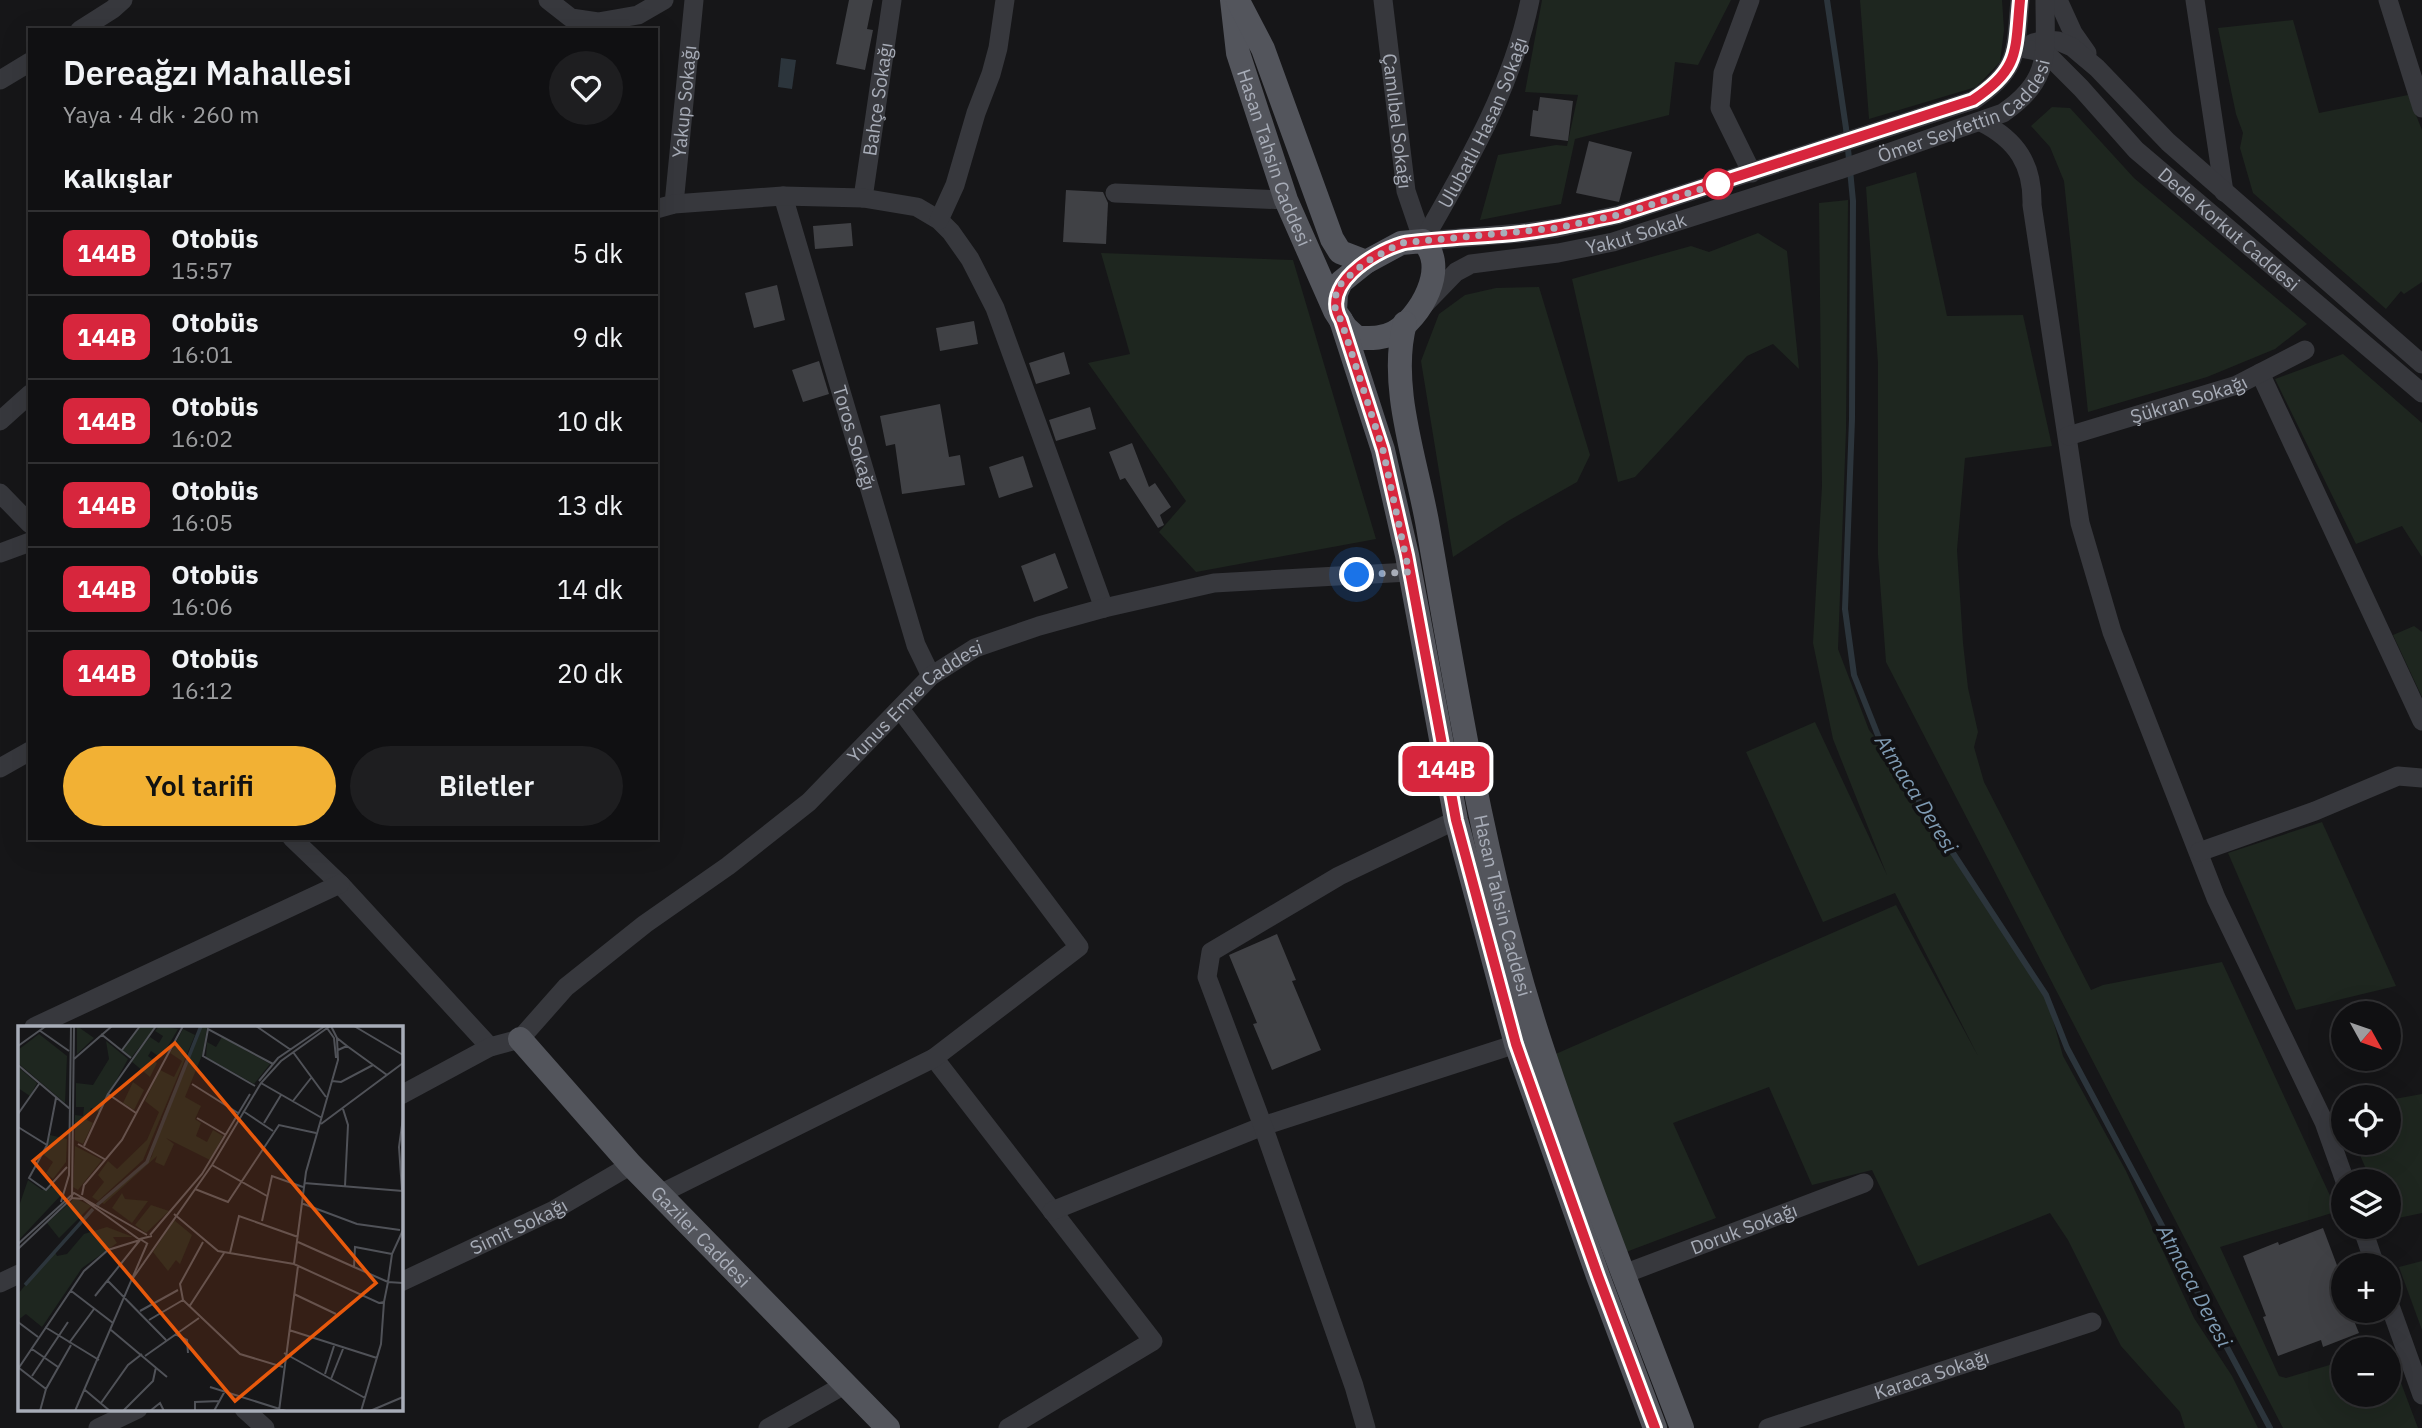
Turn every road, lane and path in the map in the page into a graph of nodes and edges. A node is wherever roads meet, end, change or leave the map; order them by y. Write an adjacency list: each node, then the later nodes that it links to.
1 (548, 0): 2 (street)
2 (664, 0)
3 (694, 0): 32 (street, Yakup Sokağı)
4 (892, 0): 30 (street, Bahçe Sokağı)
5 (1005, 0): 33 (street)
6 (1232, 0): 31 (main road, Hasan Tahsin Caddesi)
7 (1238, 0): 35 (main road, Hasan Tahsin Caddesi)
8 (1382, 0): 34 (street, Çamlıbel Sokağı)
9 (1530, 0): 34 (street, Ulubatlı Hasan Sokağı)
10 (1751, 0): 26 (street)
11 (2020, 0): 19 (street, Ömer Seyfettin Caddesi)
12 (2045, 0): 18 (street, Ömer Seyfettin Caddesi)
13 (2057, 0): 21 (street)
14 (2195, 0): 27 (street)
15 (2388, 0): 23 (street)
16 (115, 3): 17 (street)
17 (83, 28)
18 (2045, 46): 19 (street); 21 (street); 24 (street, Ömer Seyfettin Caddesi); 41 (street, Dede Korkut Caddesi)
19 (2015, 47): 26 (street, Yakut Sokak)
20 (28, 63): 22 (street)
21 (2097, 68): 27 (street, Dede Korkut Caddesi)
22 (0, 80)
23 (2422, 108)
24 (1981, 122): 25 (street, Ömer Seyfettin Caddesi); 44 (street)
25 (1863, 162): 37 (street, Yakut Sokak)
26 (1752, 173): 34 (street, Yakut Sokak)
27 (2224, 192): 39 (street, Dede Korkut Caddesi)
28 (1115, 193): 31 (street)
29 (783, 196): 30 (street); 32 (street); 51 (street, Toros Sokağı)
30 (863, 198): 33 (street)
31 (1286, 200): 36 (main road, Hasan Tahsin Caddesi)
32 (665, 206)
33 (939, 220): 50 (street)
34 (1423, 241): 35 (main road); 37 (main road)
35 (1366, 262): 36 (main road)
36 (1338, 315): 37 (main road); 49 (main road, Hasan Tahsin Caddesi)
37 (1412, 317): 74 (main road, Hasan Tahsin Caddesi)
38 (2305, 350): 40 (street, Şükran Sokağı)
39 (2422, 364)
40 (2260, 373): 44 (street, Şükran Sokağı); 53 (street)
41 (2422, 393)
42 (28, 396): 43 (street)
43 (0, 421)
44 (2068, 436): 59 (street)
45 (0, 493): 46 (street)
46 (28, 522)
47 (28, 543): 48 (street)
48 (0, 553)
49 (1409, 572): 50 (street, Yunus Emre Caddesi); 57 (main road, Hasan Tahsin Caddesi)
50 (1104, 608): 51 (street, Yunus Emre Caddesi)
51 (932, 676): 52 (street, Yunus Emre Caddesi)
52 (900, 709): 62 (street, Yunus Emre Caddesi); 65 (street)
53 (2422, 721)
54 (28, 752): 55 (street)
55 (0, 768)
56 (2422, 778): 59 (street)
57 (1456, 820): 63 (main road, Hasan Tahsin Caddesi); 67 (street)
58 (294, 840): 60 (street)
59 (2199, 852): 69 (street)
60 (340, 884): 61 (street); 64 (street)
61 (35, 1026)
62 (520, 1039): 64 (street); 68 (main road, Gaziler Caddesi)
63 (1516, 1044): 67 (street); 89 (main road, Hasan Tahsin Caddesi)
64 (490, 1047): 66 (street)
65 (934, 1058): 71 (street); 72 (street)
66 (402, 1094)
67 (1263, 1126): 72 (street); 88 (street)
68 (631, 1165): 71 (main road, Gaziler Caddesi); 75 (street, Simit Sokağı)
69 (2341, 1169)
70 (1864, 1183): 74 (street, Doruk Sokağı)
71 (660, 1194): 79 (main road, Gaziler Caddesi)
72 (1052, 1212): 87 (street)
73 (18, 1274): 76 (street)
74 (1624, 1274): 90 (main road, Hasan Tahsin Caddesi)
75 (402, 1282)
76 (0, 1283)
77 (2092, 1322): 91 (street, Karaca Sokağı)
78 (2396, 1323): 80 (street)
79 (846, 1384): 85 (street); 86 (main road, Gaziler Caddesi)
80 (2422, 1395)
81 (136, 1410): 83 (street)
82 (245, 1410): 84 (street)
83 (98, 1428)
84 (265, 1428)
85 (768, 1428)
86 (888, 1428)
87 (1008, 1428)
88 (1366, 1428)
89 (1655, 1428)
90 (1682, 1428)
91 (1768, 1428)

